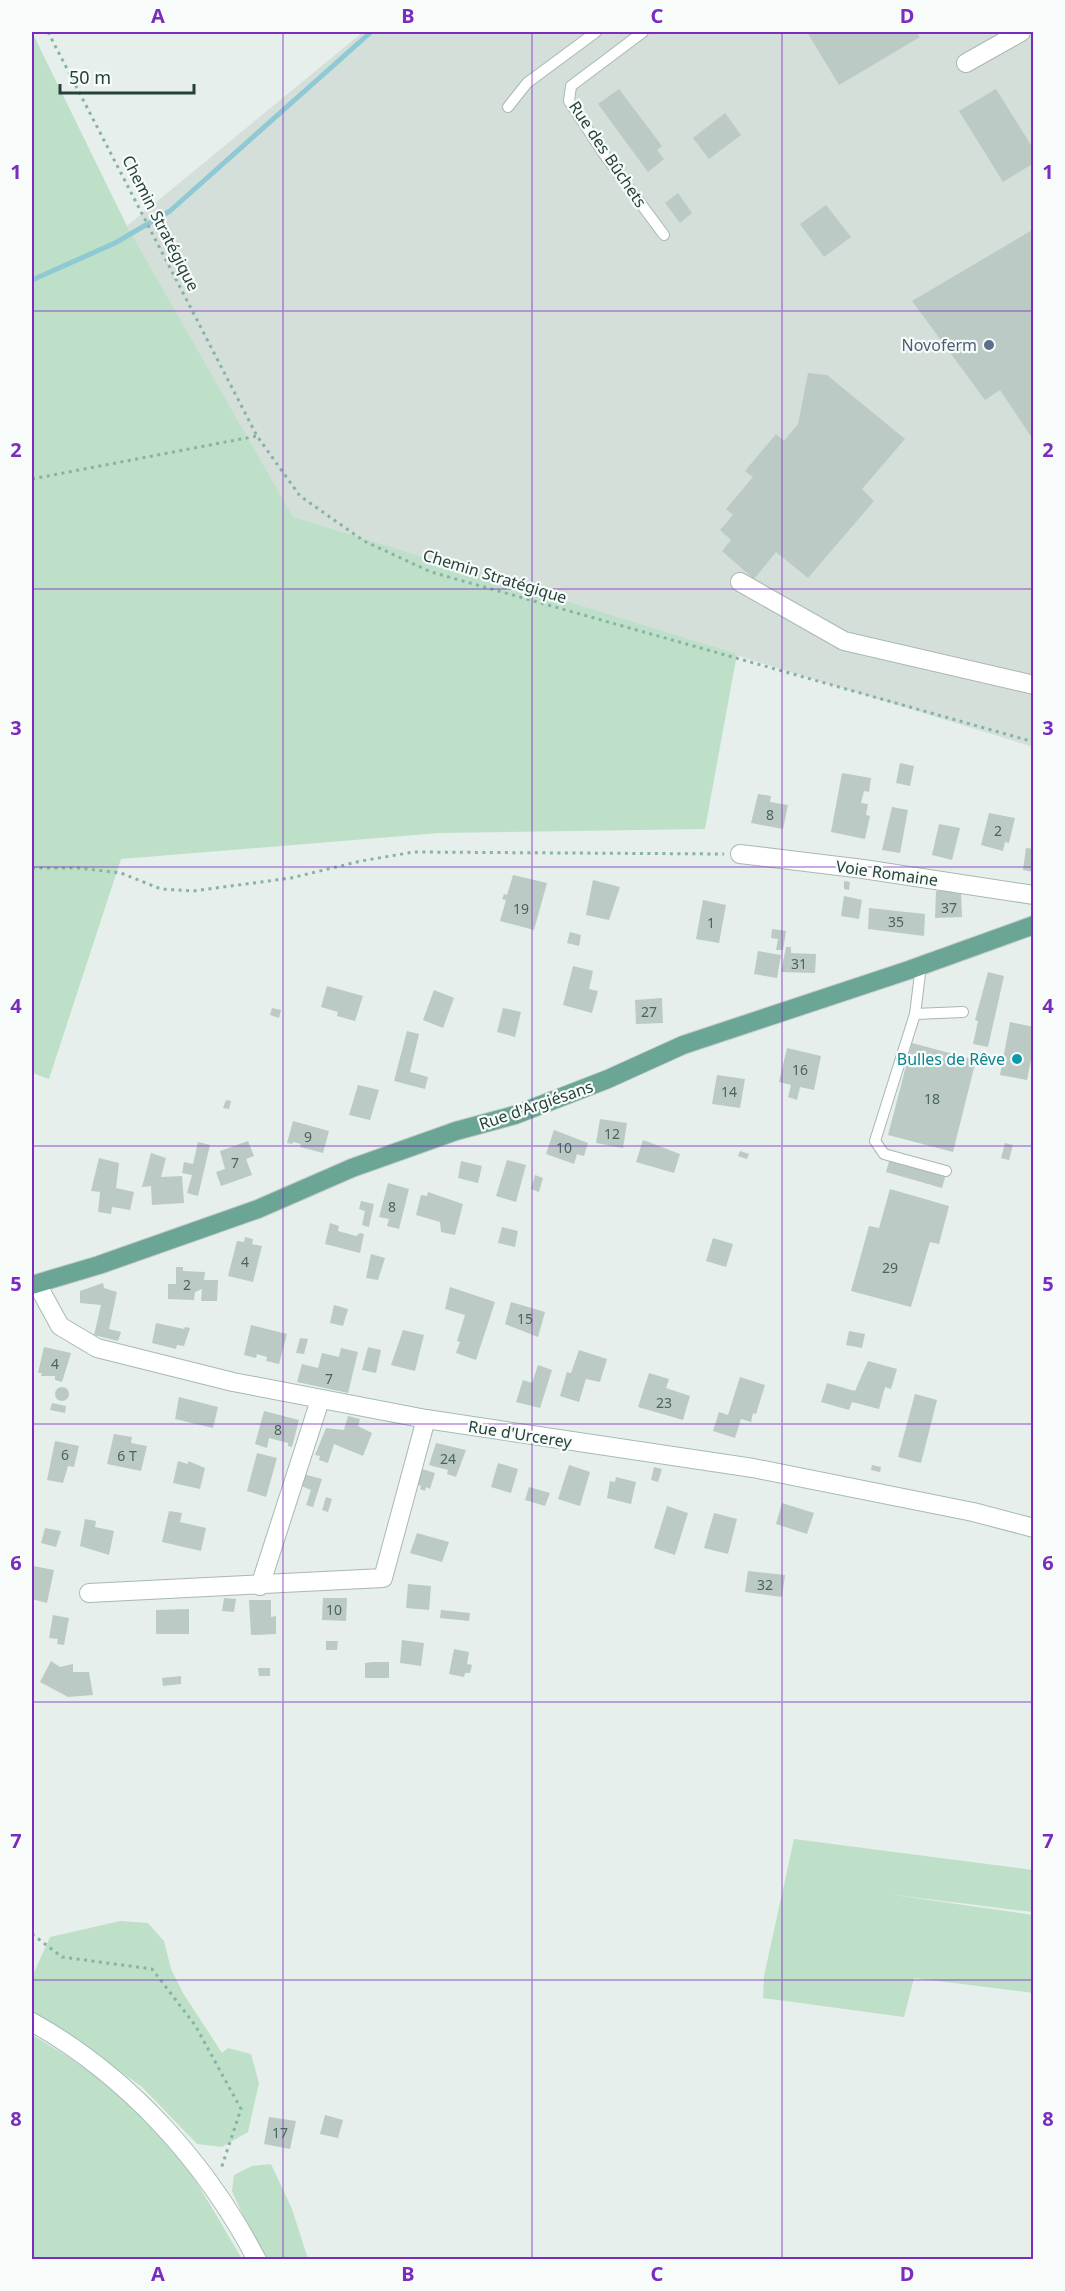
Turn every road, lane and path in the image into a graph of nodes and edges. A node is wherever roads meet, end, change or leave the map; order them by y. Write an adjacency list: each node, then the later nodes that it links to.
1 (48, 32): 8 (path, Chemin Stratégique)
2 (596, 32): 6 (lane)
3 (643, 32): 7 (lane, Rue des Bûchets)
4 (1021, 32): 5 (street)
5 (966, 63)
6 (508, 107)
7 (664, 235)
8 (257, 436): 9 (path); 12 (path, Chemin Stratégique)
9 (32, 480)
10 (740, 582): 11 (street)
11 (1034, 685)
12 (1034, 742)
13 (740, 854): 14 (path); 15 (street, Voie Romaine)
14 (32, 868)
15 (1034, 895)
16 (1034, 925): 17 (main road, Rue d'Argiésans)
17 (921, 966): 19 (lane); 21 (main road, Rue d'Argiésans)
18 (963, 1012): 19 (lane)
19 (915, 1014): 20 (lane)
20 (946, 1171)
21 (34, 1284): 22 (street, Rue d'Urcerey)
22 (320, 1400): 23 (street, Rue d'Urcerey); 25 (street)
23 (426, 1419): 24 (street, Rue d'Urcerey); 25 (street)
24 (1034, 1528)
25 (260, 1586): 26 (street)
26 (89, 1593)
27 (32, 1934): 29 (path)
28 (37, 2026): 29 (street)
29 (214, 2188): 30 (street)
30 (257, 2259)

